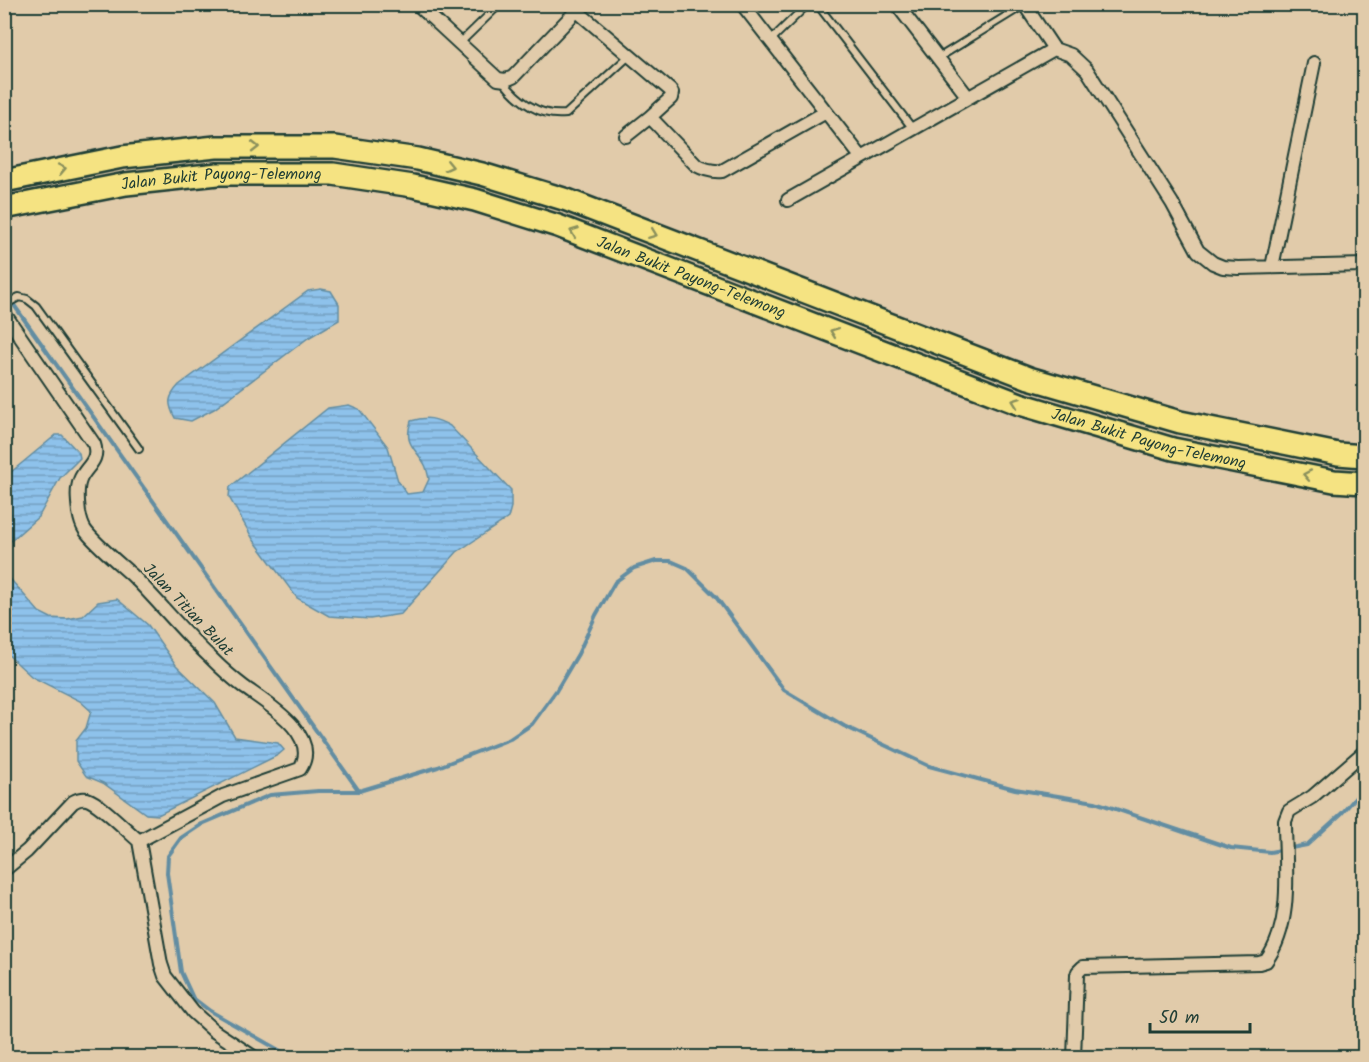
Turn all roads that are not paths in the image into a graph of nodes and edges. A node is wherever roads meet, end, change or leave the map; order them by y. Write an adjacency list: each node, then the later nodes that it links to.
1 (417, 4): 10 (street)
2 (500, 4): 10 (lane)
3 (742, 4): 9 (street)
4 (808, 4): 9 (lane)
5 (817, 4): 19 (lane)
6 (900, 4): 13 (street)
7 (1024, 5): 11 (street); 13 (lane)
8 (577, 6): 12 (street); 15 (street)
9 (770, 41): 17 (street)
10 (460, 44): 15 (street)
11 (1054, 49): 16 (street); 26 (street)
12 (630, 55): 15 (lane); 18 (street)
13 (938, 58): 16 (street)
14 (1314, 63): 26 (street)
15 (508, 79)
16 (968, 97): 19 (street)
17 (826, 112): 18 (street); 21 (street)
18 (650, 117): 20 (street)
19 (913, 129): 21 (street)
20 (626, 136)
21 (862, 158): 23 (street)
22 (4, 181): 30 (highway, Jalan Bukit Payong-Telemong, one-way to 30)
23 (788, 200)
24 (4, 208): 31 (highway, Jalan Bukit Payong-Telemong, one-way to 24)
25 (1365, 265): 26 (street)
26 (1272, 267)
27 (4, 305): 29 (lane)
28 (4, 313): 33 (street, Jalan Titian Bulat)
29 (139, 449)
30 (1365, 456)
31 (1365, 483)
32 (1365, 752): 36 (street)
33 (139, 841): 34 (street); 35 (street)
34 (4, 870)
35 (255, 1058)
36 (1074, 1058)

